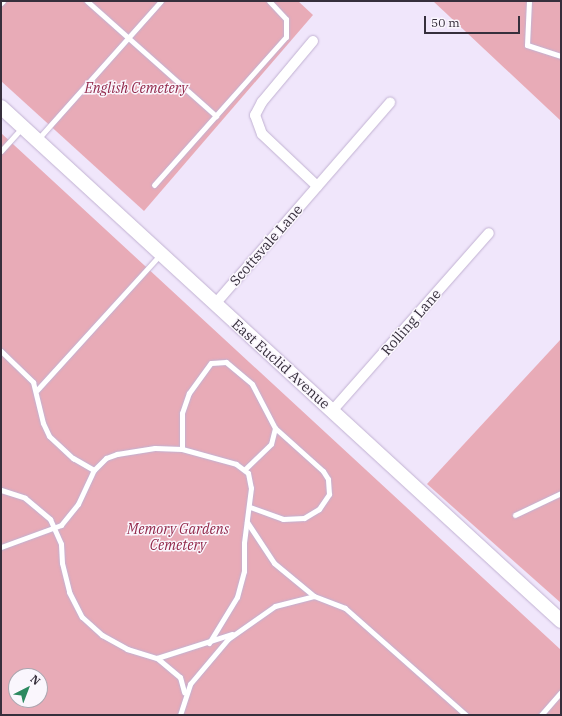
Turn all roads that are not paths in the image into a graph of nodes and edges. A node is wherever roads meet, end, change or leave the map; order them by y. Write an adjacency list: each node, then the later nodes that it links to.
1 (87, 1): 5 (lane)
2 (161, 1): 5 (lane)
3 (269, 1): 10 (lane)
4 (529, 1): 7 (lane)
5 (128, 38): 10 (lane); 12 (lane)
6 (313, 41): 15 (street)
7 (561, 56)
8 (390, 103): 15 (street, Scottsvale Lane)
9 (1, 107): 11 (main road, East Euclid Avenue)
10 (216, 116): 14 (lane)
11 (23, 127): 12 (main road, East Euclid Avenue); 13 (lane)
12 (37, 140): 17 (main road, East Euclid Avenue)
13 (1, 151)
14 (154, 185)
15 (317, 186): 18 (street, Scottsvale Lane)
16 (489, 233): 21 (street, Rolling Lane)
17 (161, 254): 18 (main road, East Euclid Avenue); 20 (lane)
18 (214, 304): 21 (main road, East Euclid Avenue)
19 (1, 351): 20 (lane)
20 (37, 390): 25 (lane)
21 (332, 411): 34 (main road, East Euclid Avenue)
22 (275, 428): 23 (lane); 24 (lane); 28 (lane)
23 (182, 449): 24 (lane); 25 (lane)
24 (245, 469): 28 (lane)
25 (94, 470): 31 (lane)
26 (1, 490): 31 (lane)
27 (561, 493): 29 (lane)
28 (250, 507): 30 (lane)
29 (515, 515)
30 (247, 522): 33 (lane); 36 (lane)
31 (56, 528): 32 (lane); 37 (lane)
32 (1, 547)
33 (314, 596): 35 (lane); 41 (lane)
34 (561, 621)
35 (235, 633): 36 (lane); 39 (lane)
36 (210, 643): 37 (lane)
37 (157, 658): 39 (lane)
38 (561, 692): 42 (lane)
39 (184, 695): 40 (lane)
40 (180, 715)
41 (466, 715)
42 (541, 715)

